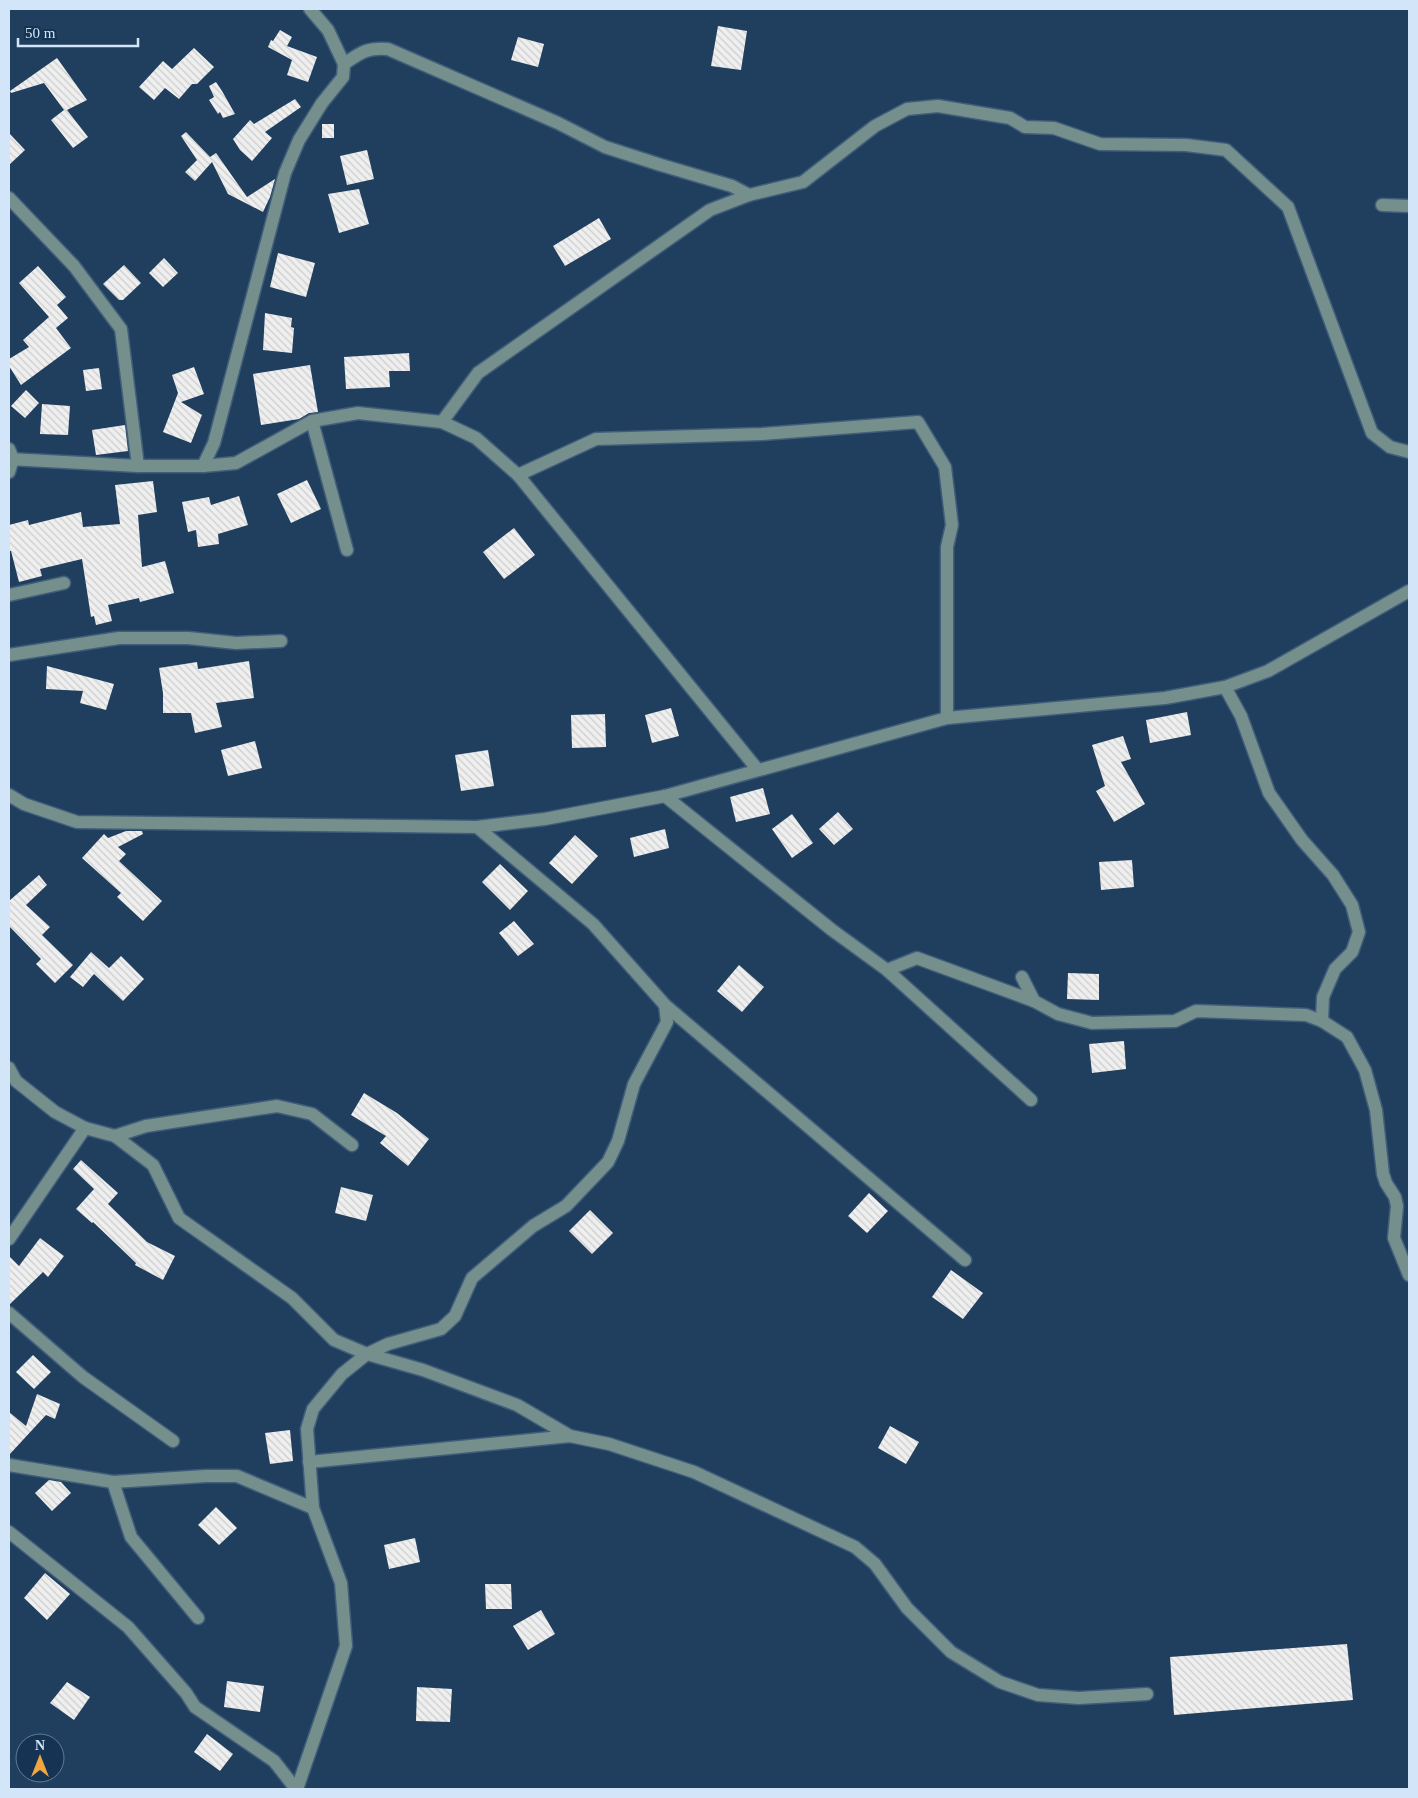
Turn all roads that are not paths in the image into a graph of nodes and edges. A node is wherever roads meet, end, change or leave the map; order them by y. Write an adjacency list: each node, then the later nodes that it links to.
1 (310, 9): 2 (street)
2 (344, 64): 3 (street); 12 (street)
3 (749, 195): 8 (street); 9 (street)
4 (9, 198): 11 (street)
5 (1382, 205): 6 (street)
6 (1409, 206)
7 (312, 421): 8 (street); 12 (street); 15 (street)
8 (442, 422): 14 (street)
9 (1409, 452)
10 (10, 456): 11 (street); 13 (street)
11 (138, 466): 12 (street)
12 (203, 466)
13 (9, 472)
14 (518, 475): 22 (street); 23 (street)
15 (347, 550)
16 (64, 583): 18 (street)
17 (1409, 591): 21 (street)
18 (9, 595)
19 (281, 641): 20 (street)
20 (9, 655)
21 (1225, 687): 22 (street); 31 (street)
22 (947, 718): 23 (street)
23 (758, 770): 25 (street)
24 (9, 795): 26 (street)
25 (664, 796): 26 (street); 27 (street)
26 (477, 826): 30 (street)
27 (887, 970): 29 (street); 33 (street)
28 (1022, 976): 29 (street)
29 (1034, 1001): 31 (street)
30 (665, 1005): 38 (street); 41 (street)
31 (1322, 1021): 39 (street)
32 (9, 1068): 34 (street)
33 (1031, 1100)
34 (85, 1128): 35 (street); 37 (street)
35 (115, 1136): 36 (street); 41 (street)
36 (352, 1145)
37 (9, 1239)
38 (964, 1260)
39 (1409, 1275)
40 (9, 1313): 43 (street)
41 (367, 1354): 42 (street); 44 (street)
42 (570, 1436): 44 (street); 50 (street)
43 (172, 1441)
44 (309, 1462): 47 (street)
45 (9, 1465): 46 (street)
46 (113, 1482): 47 (street); 49 (street)
47 (313, 1508): 51 (street)
48 (9, 1532): 51 (street)
49 (198, 1618)
50 (1147, 1694)
51 (297, 1789)

